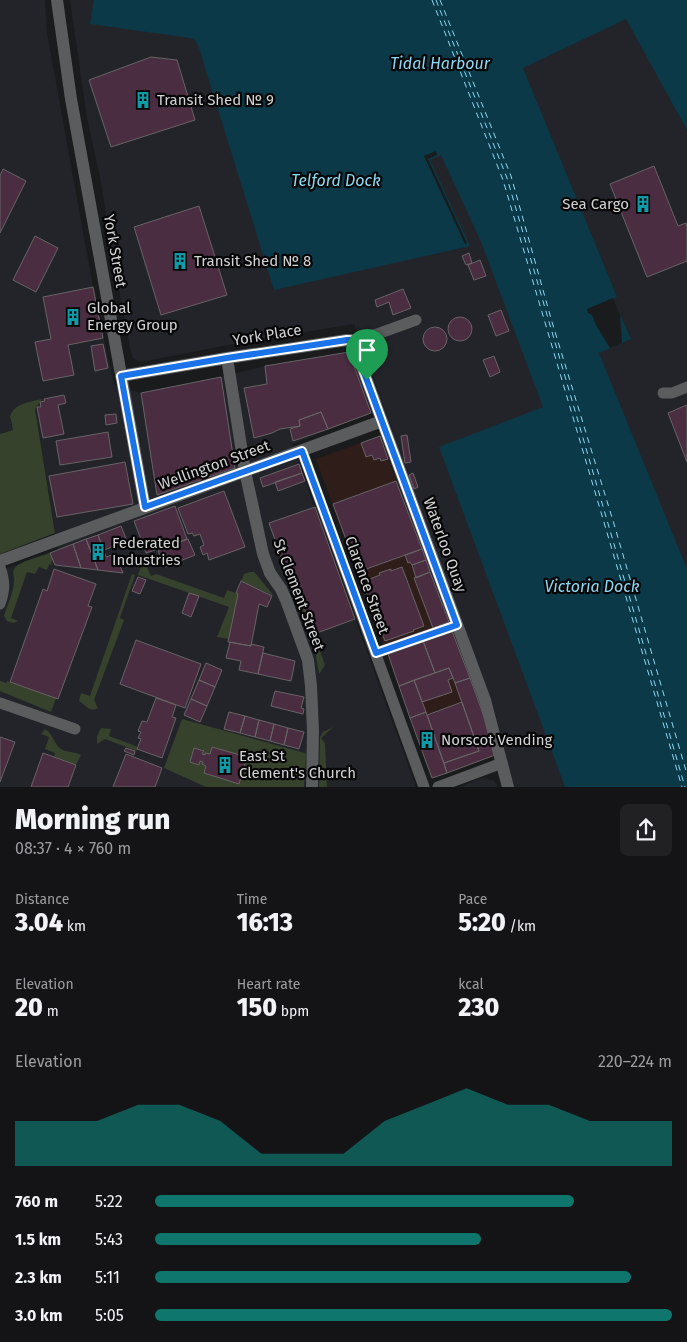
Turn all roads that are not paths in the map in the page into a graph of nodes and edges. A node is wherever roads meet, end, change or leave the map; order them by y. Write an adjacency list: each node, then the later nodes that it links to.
1 (57, 0): 5 (street, York Street)
2 (416, 320): 3 (street, York Place)
3 (352, 340): 4 (street, York Place); 8 (street, Waterloo Quay)
4 (227, 358): 5 (street, York Place); 10 (street, St Clement Street)
5 (121, 376): 11 (street, York Street)
6 (687, 387): 7 (street)
7 (663, 393)
8 (382, 421): 9 (street, Wellington Street); 15 (street, Waterloo Quay)
9 (302, 451): 10 (street, Wellington Street); 16 (street, Clarence Street)
10 (245, 471): 11 (street, Wellington Street); 20 (street, St Clement Street)
11 (145, 507): 12 (street, Wellington Street)
12 (0, 561)
13 (0, 567): 14 (street)
14 (0, 604)
15 (457, 625): 16 (street); 19 (street, Waterloo Quay)
16 (376, 653): 21 (street, Clarence Street)
17 (0, 703): 18 (street)
18 (75, 729)
19 (502, 763): 22 (street); 23 (street, Waterloo Quay)
20 (312, 787)
21 (424, 787)
22 (438, 787)
23 (508, 787)

